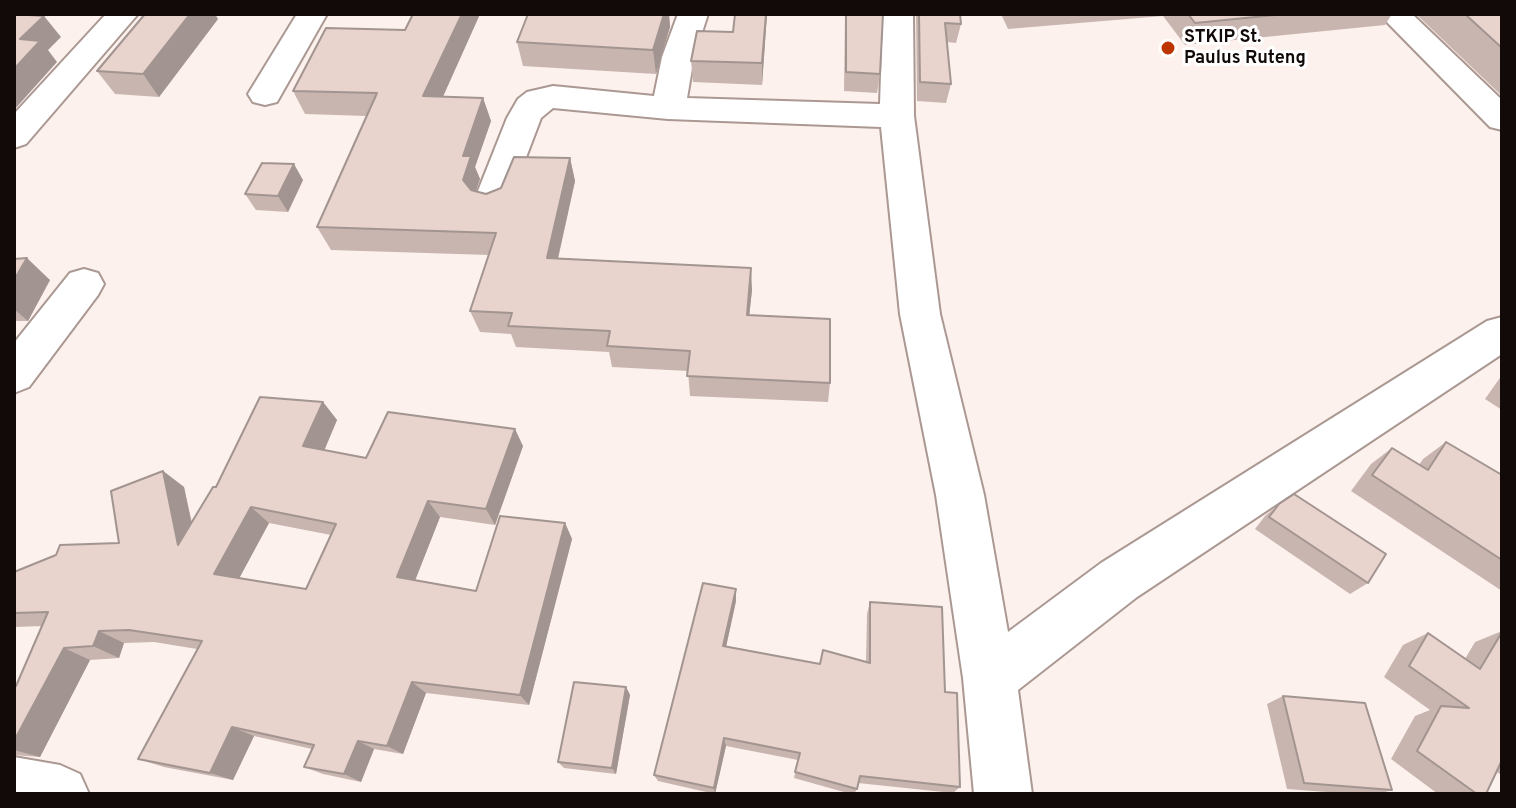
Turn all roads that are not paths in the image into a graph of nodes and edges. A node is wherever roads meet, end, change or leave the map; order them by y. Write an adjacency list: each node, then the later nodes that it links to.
1 (123, 14): 10 (street)
2 (312, 14): 6 (street)
3 (693, 14): 7 (street)
4 (898, 14): 8 (street)
5 (1394, 14): 9 (street)
6 (265, 94)
7 (668, 108): 8 (street); 11 (street)
8 (897, 116): 15 (street)
9 (1502, 119)
10 (14, 136)
11 (493, 201)
12 (84, 284): 14 (street)
13 (1502, 333): 15 (street)
14 (14, 375)
15 (990, 678): 18 (street)
16 (14, 785): 17 (street)
17 (60, 794)
18 (1003, 794)

